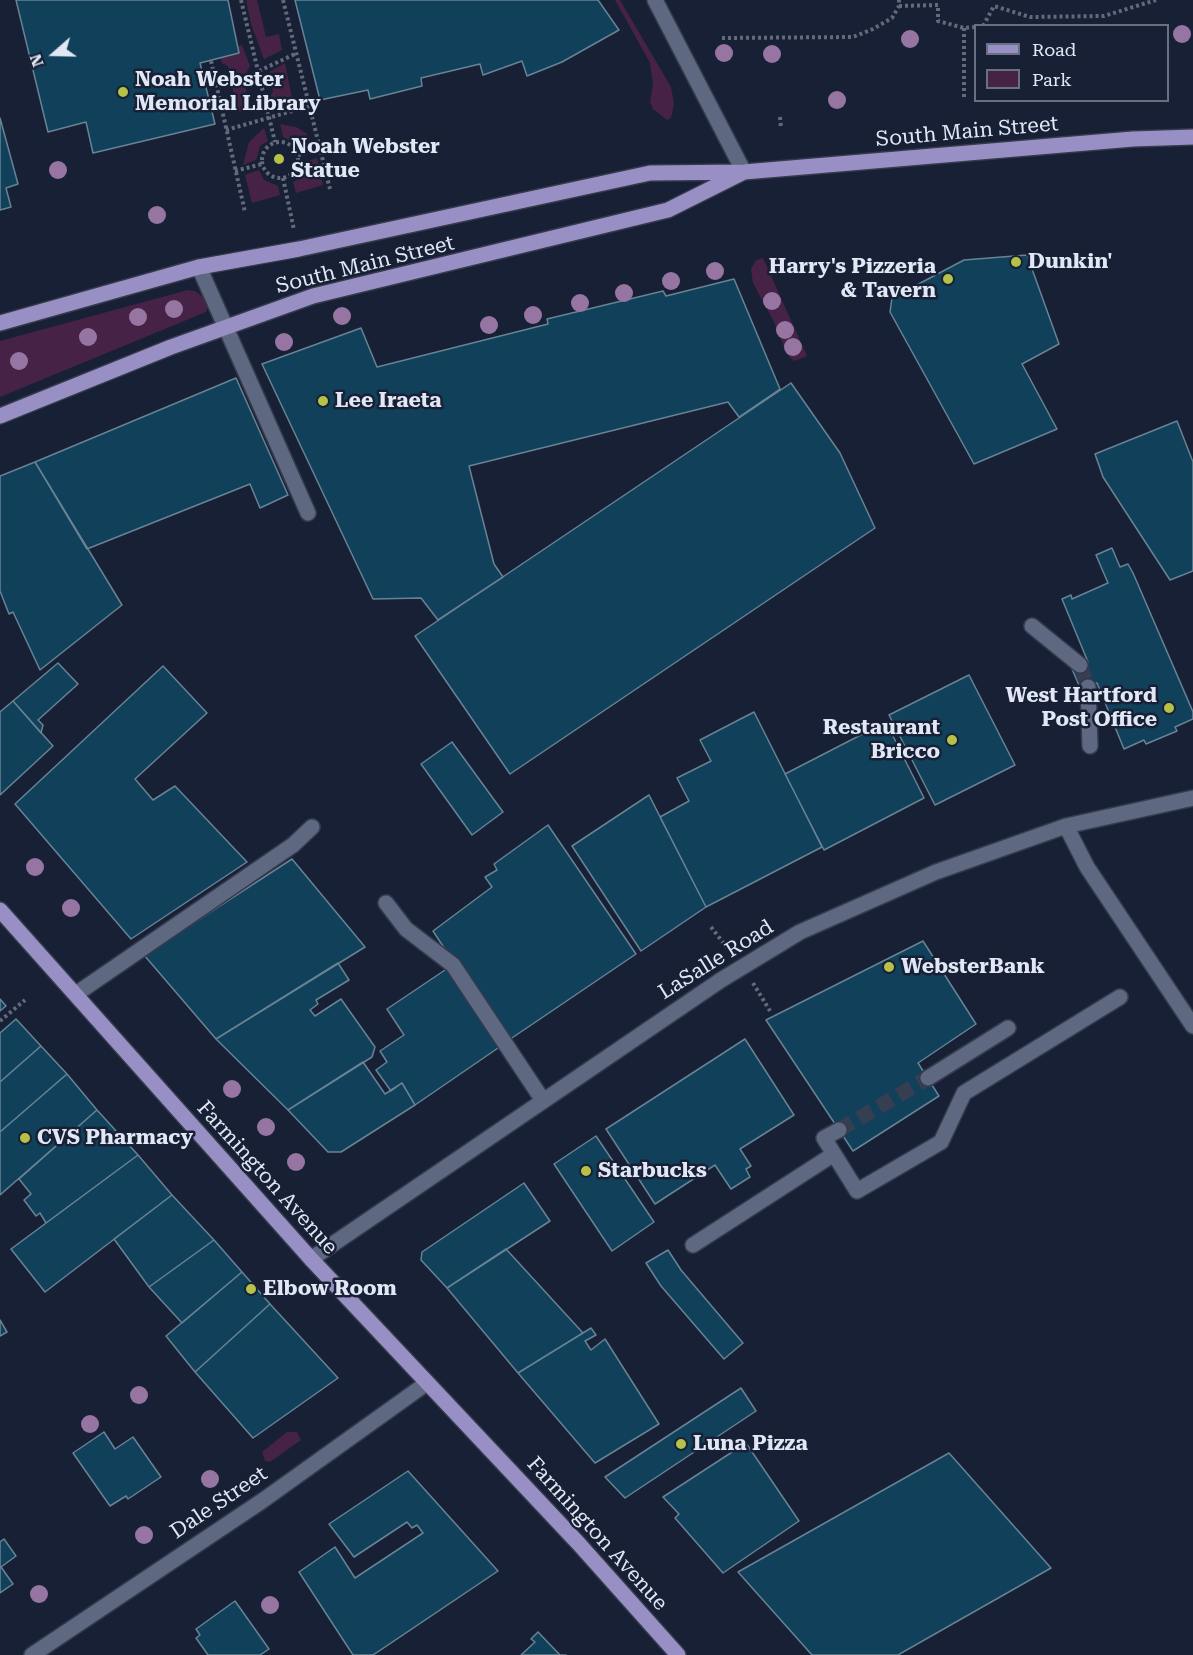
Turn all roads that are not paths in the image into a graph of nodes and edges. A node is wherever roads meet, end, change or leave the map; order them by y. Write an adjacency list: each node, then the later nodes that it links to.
1 (655, 0): 3 (street)
2 (1193, 137): 3 (main road, South Main Street)
3 (744, 172): 4 (main road, South Main Street); 6 (main road, South Main Street)
4 (199, 267): 5 (main road, South Main Street); 6 (street)
5 (0, 323)
6 (226, 326): 7 (main road, South Main Street); 8 (street)
7 (0, 416)
8 (308, 513)
9 (1032, 627): 10 (street)
10 (1080, 665)
11 (1089, 687): 12 (street)
12 (1090, 746)
13 (1193, 798): 14 (street, LaSalle Road)
14 (1066, 826): 20 (street); 23 (street, LaSalle Road)
15 (312, 827): 18 (street)
16 (386, 903): 23 (street)
17 (0, 910): 18 (main road, Farmington Avenue)
18 (76, 994): 27 (main road, Farmington Avenue)
19 (1120, 996): 25 (street)
20 (1193, 1026)
21 (1008, 1028): 22 (street)
22 (928, 1078)
23 (542, 1099): 27 (street, LaSalle Road)
24 (838, 1130): 25 (street)
25 (834, 1154): 26 (street)
26 (693, 1245)
27 (311, 1259): 28 (main road, Farmington Avenue)
28 (427, 1383): 29 (street, Dale Street); 30 (main road, Farmington Avenue)
29 (32, 1655)
30 (678, 1655)

